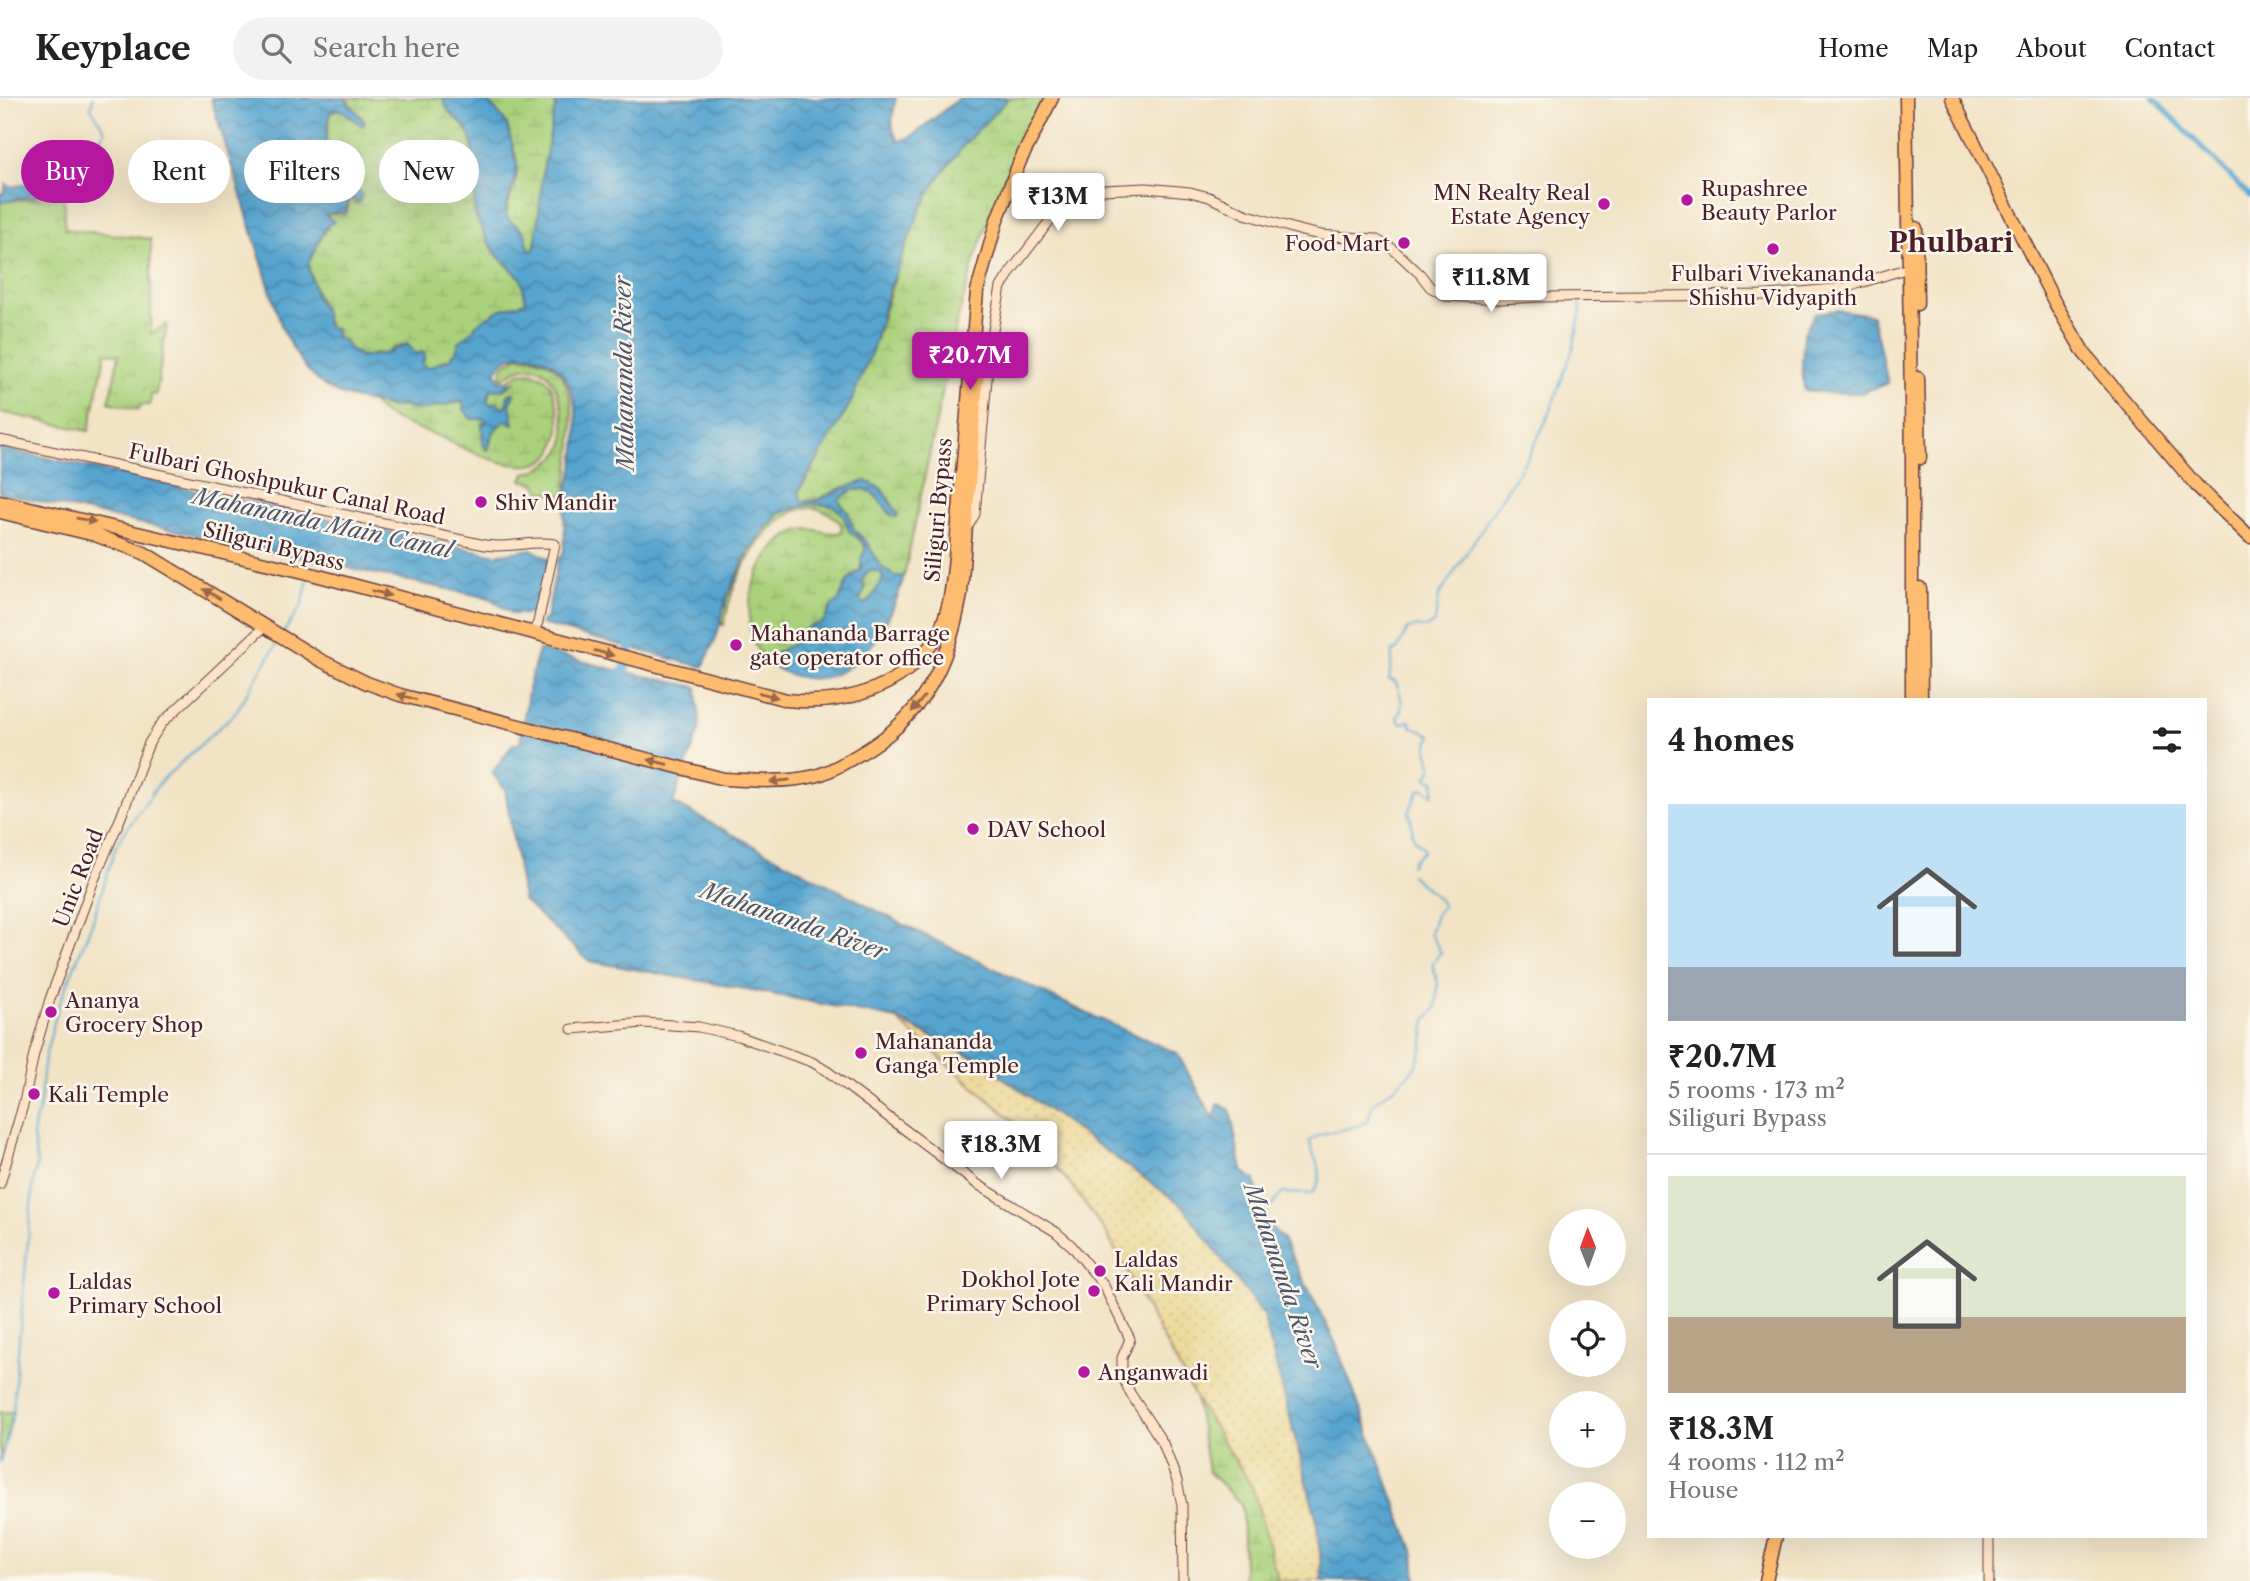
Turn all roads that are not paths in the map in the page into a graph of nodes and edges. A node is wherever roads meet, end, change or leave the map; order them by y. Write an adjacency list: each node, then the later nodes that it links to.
1 (1052, 98): 5 (highway, Siliguri Bypass)
2 (1906, 98): 6 (highway)
3 (1913, 98): 6 (highway)
4 (1952, 98): 11 (highway)
5 (986, 257): 10 (highway); 13 (highway, Siliguri Bypass, one-way to 5)
6 (1913, 273): 10 (main road); 14 (highway); 15 (highway)
7 (0, 440): 13 (main road, Fulbari Ghoshpukur Canal Road)
8 (0, 501): 13 (highway, Siliguri Bypass, one-way to 13)
9 (0, 512): 12 (highway, one-way to 9)
10 (966, 528): 12 (highway, one-way to 12)
11 (2250, 537)
12 (267, 629): 17 (main road, Unic Road)
13 (536, 630)
14 (1912, 698)
15 (1921, 698)
16 (572, 1029): 20 (main road)
17 (0, 1184)
18 (1779, 1538): 21 (highway); 22 (highway)
19 (1989, 1538): 23 (main road)
20 (1183, 1581)
21 (1766, 1581)
22 (1773, 1581)
23 (1989, 1581)

